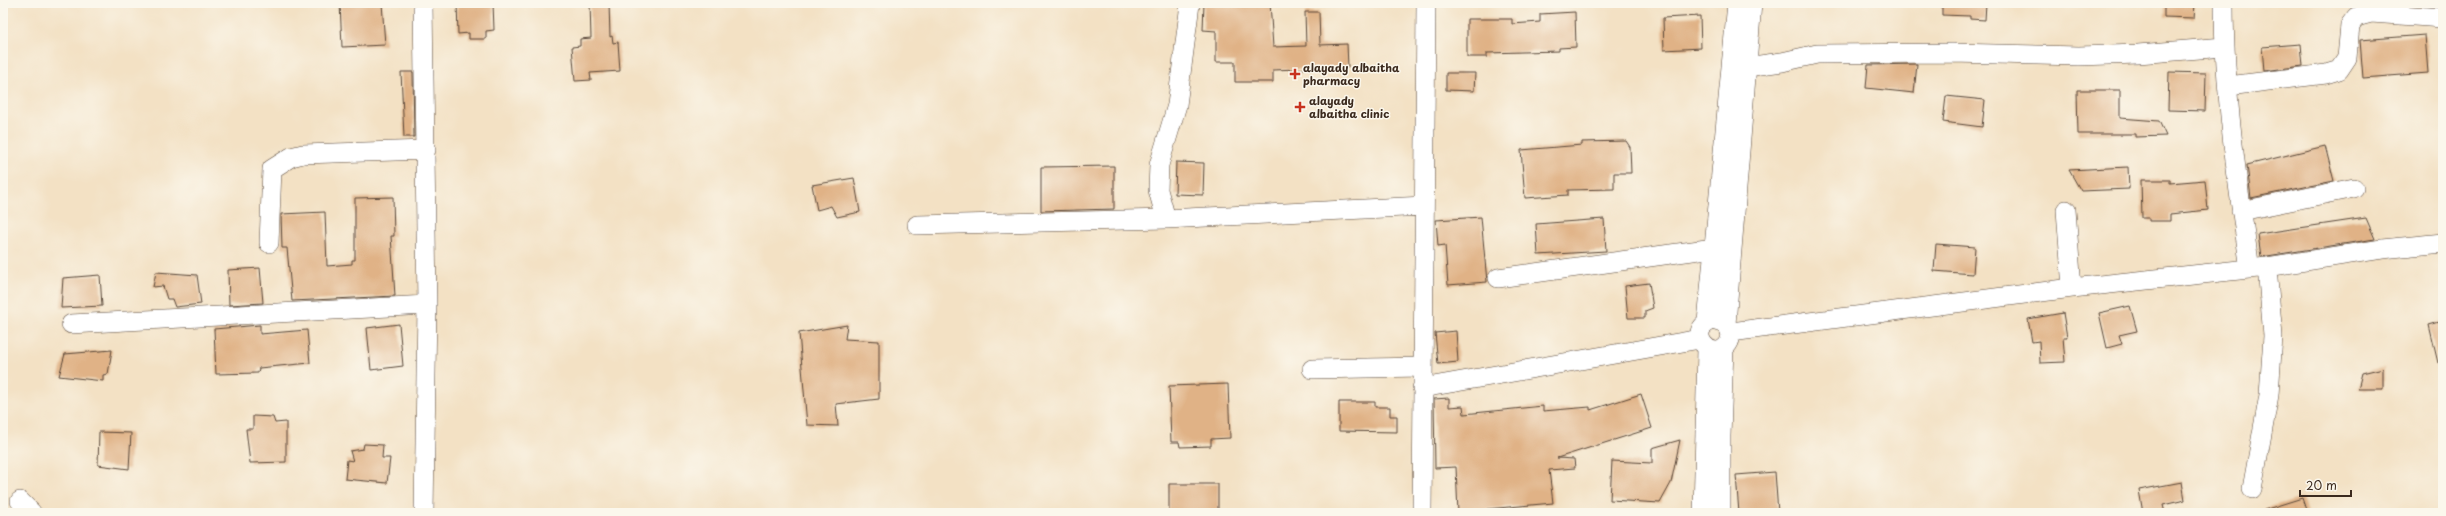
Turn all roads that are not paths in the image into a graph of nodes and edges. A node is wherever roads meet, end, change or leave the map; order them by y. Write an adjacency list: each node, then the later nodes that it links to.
1 (423, 3): 11 (street)
2 (1426, 3): 13 (street)
3 (1737, 3): 9 (street)
4 (1752, 3): 9 (street)
5 (2224, 3): 8 (street)
6 (1190, 4): 16 (street)
7 (2443, 18): 10 (street)
8 (2224, 47): 9 (street); 10 (street)
9 (1739, 66): 20 (street); 26 (street)
10 (2228, 86): 15 (street)
11 (426, 150): 18 (street); 24 (street)
12 (2354, 188): 15 (street)
13 (1424, 206): 16 (street); 27 (street)
14 (2066, 210): 23 (street)
15 (2241, 211): 21 (street)
16 (1166, 219): 17 (street)
17 (917, 225)
18 (269, 243)
19 (2443, 243): 21 (street)
20 (1714, 248): 22 (street); 26 (street)
21 (2259, 268): 23 (street); 30 (street)
22 (1498, 278)
23 (2072, 288): 26 (street)
24 (427, 305): 25 (street); 31 (street)
25 (71, 324)
26 (1716, 335): 29 (street); 33 (street); 34 (street)
27 (1422, 367): 28 (street); 29 (street)
28 (1312, 369)
29 (1422, 388): 32 (street)
30 (2252, 489)
31 (424, 513)
32 (1422, 513)
33 (1703, 513)
34 (1721, 513)

